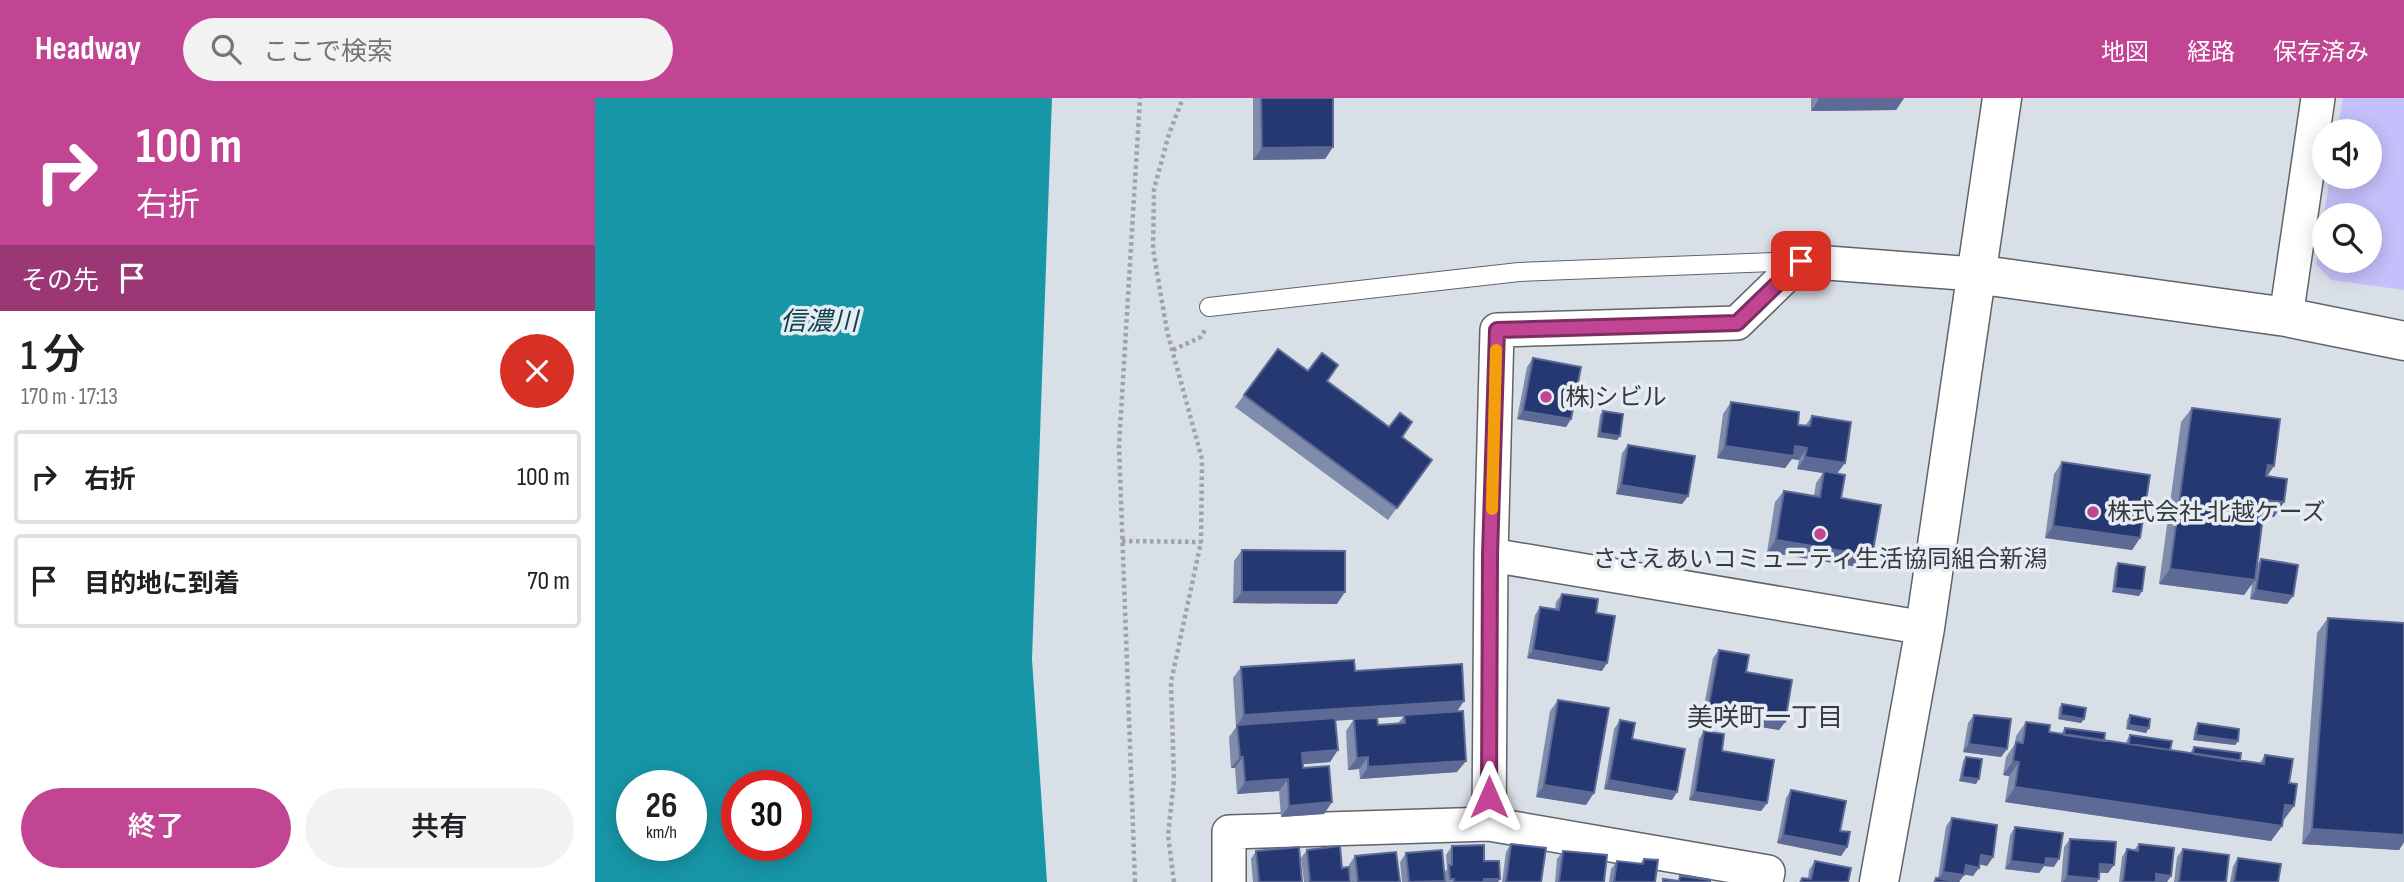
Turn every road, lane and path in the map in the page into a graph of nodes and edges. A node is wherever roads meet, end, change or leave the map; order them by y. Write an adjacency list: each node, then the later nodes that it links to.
1 (1140, 98): 11 (path)
2 (1183, 98): 10 (path)
3 (2002, 98): 6 (street)
4 (2318, 98): 8 (street)
5 (1801, 261): 6 (street); 7 (lane); 13 (street)
6 (1975, 274): 8 (street); 14 (street)
7 (1209, 307): 10 (path)
8 (2286, 317): 9 (street)
9 (2404, 341)
10 (1173, 350): 12 (path)
11 (1122, 541): 12 (path); 16 (path)
12 (1201, 542): 17 (path)
13 (1490, 555): 14 (street); 15 (street)
14 (1925, 628): 20 (street)
15 (1489, 824): 18 (street); 19 (street)
16 (1135, 882)
17 (1174, 882)
18 (1229, 882)
19 (1766, 882)
20 (1879, 882)

